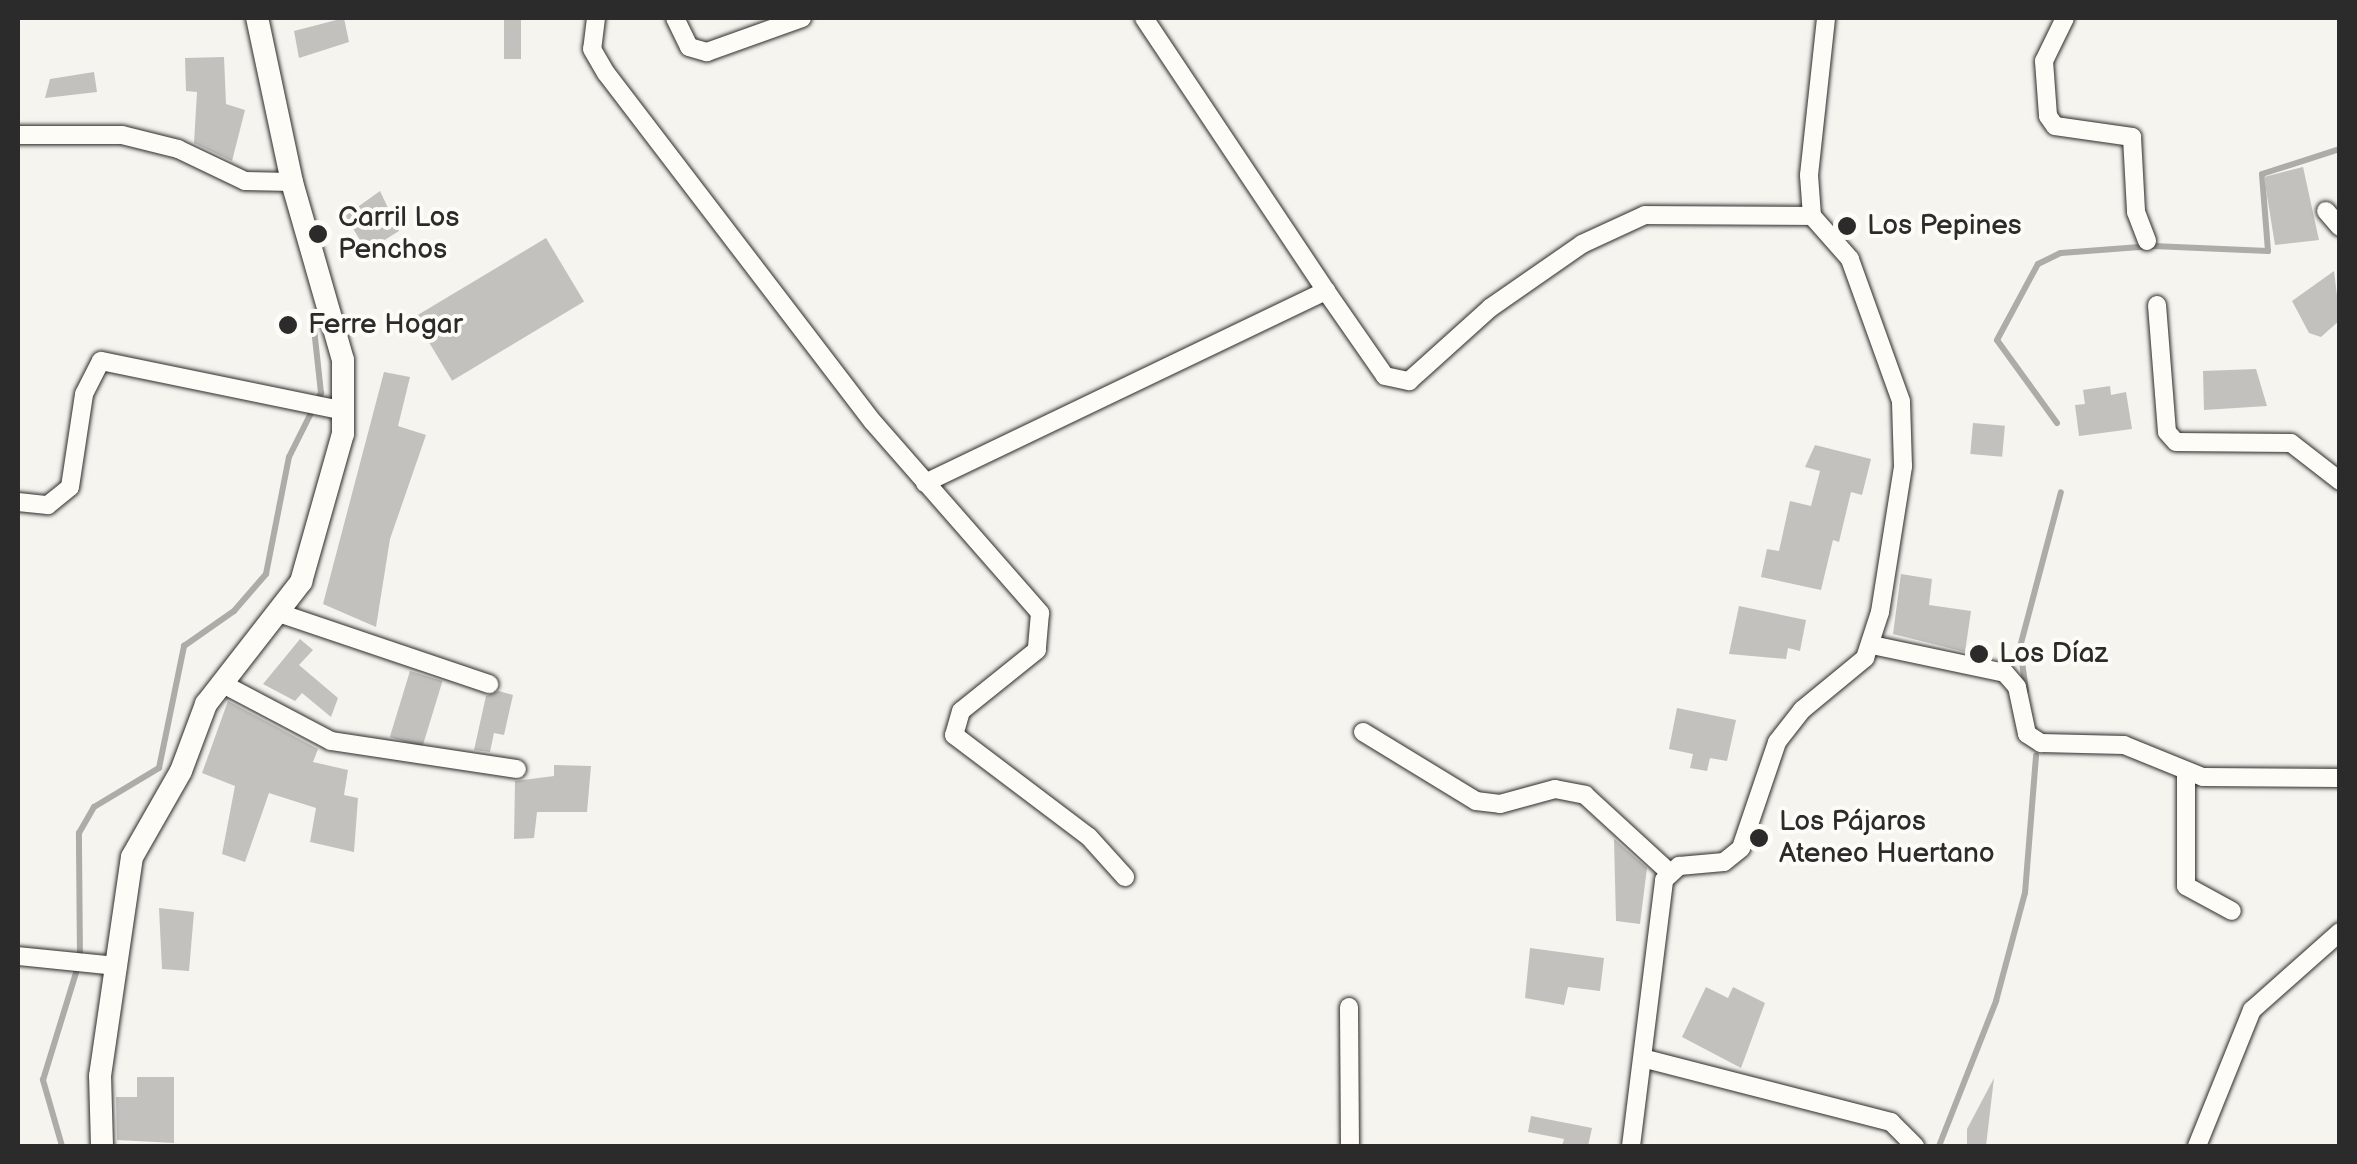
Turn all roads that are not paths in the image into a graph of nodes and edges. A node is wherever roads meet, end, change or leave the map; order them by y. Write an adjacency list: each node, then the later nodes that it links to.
1 (257, 18): 9 (main road)
2 (596, 18): 18 (street)
3 (675, 18): 4 (street)
4 (802, 18)
5 (1144, 18): 14 (street)
6 (1826, 18): 11 (street)
7 (2065, 18): 13 (street)
8 (18, 135): 9 (street)
9 (292, 182): 16 (main road)
10 (2326, 212): 12 (street)
11 (1812, 216): 14 (street); 21 (street)
12 (2340, 227)
13 (2147, 240)
14 (1326, 291): 18 (street)
15 (2156, 305): 17 (street)
16 (325, 408): 19 (street); 20 (main road)
17 (2340, 482)
18 (926, 483): 29 (street)
19 (18, 502)
20 (279, 612): 22 (main road); 23 (street)
21 (1872, 645): 26 (street); 28 (street)
22 (221, 683): 25 (street); 33 (main road)
23 (489, 684)
24 (1363, 732): 28 (street)
25 (517, 770)
26 (2186, 774): 27 (street); 30 (street)
27 (2340, 778)
28 (1669, 872): 35 (street)
29 (1125, 877)
30 (2232, 911)
31 (2340, 932): 40 (street)
32 (18, 956): 33 (street)
33 (117, 966): 36 (main road)
34 (1348, 1006): 37 (street)
35 (1646, 1059): 38 (street); 39 (street)
36 (102, 1146)
37 (1350, 1146)
38 (1632, 1146)
39 (1914, 1146)
40 (2198, 1146)

